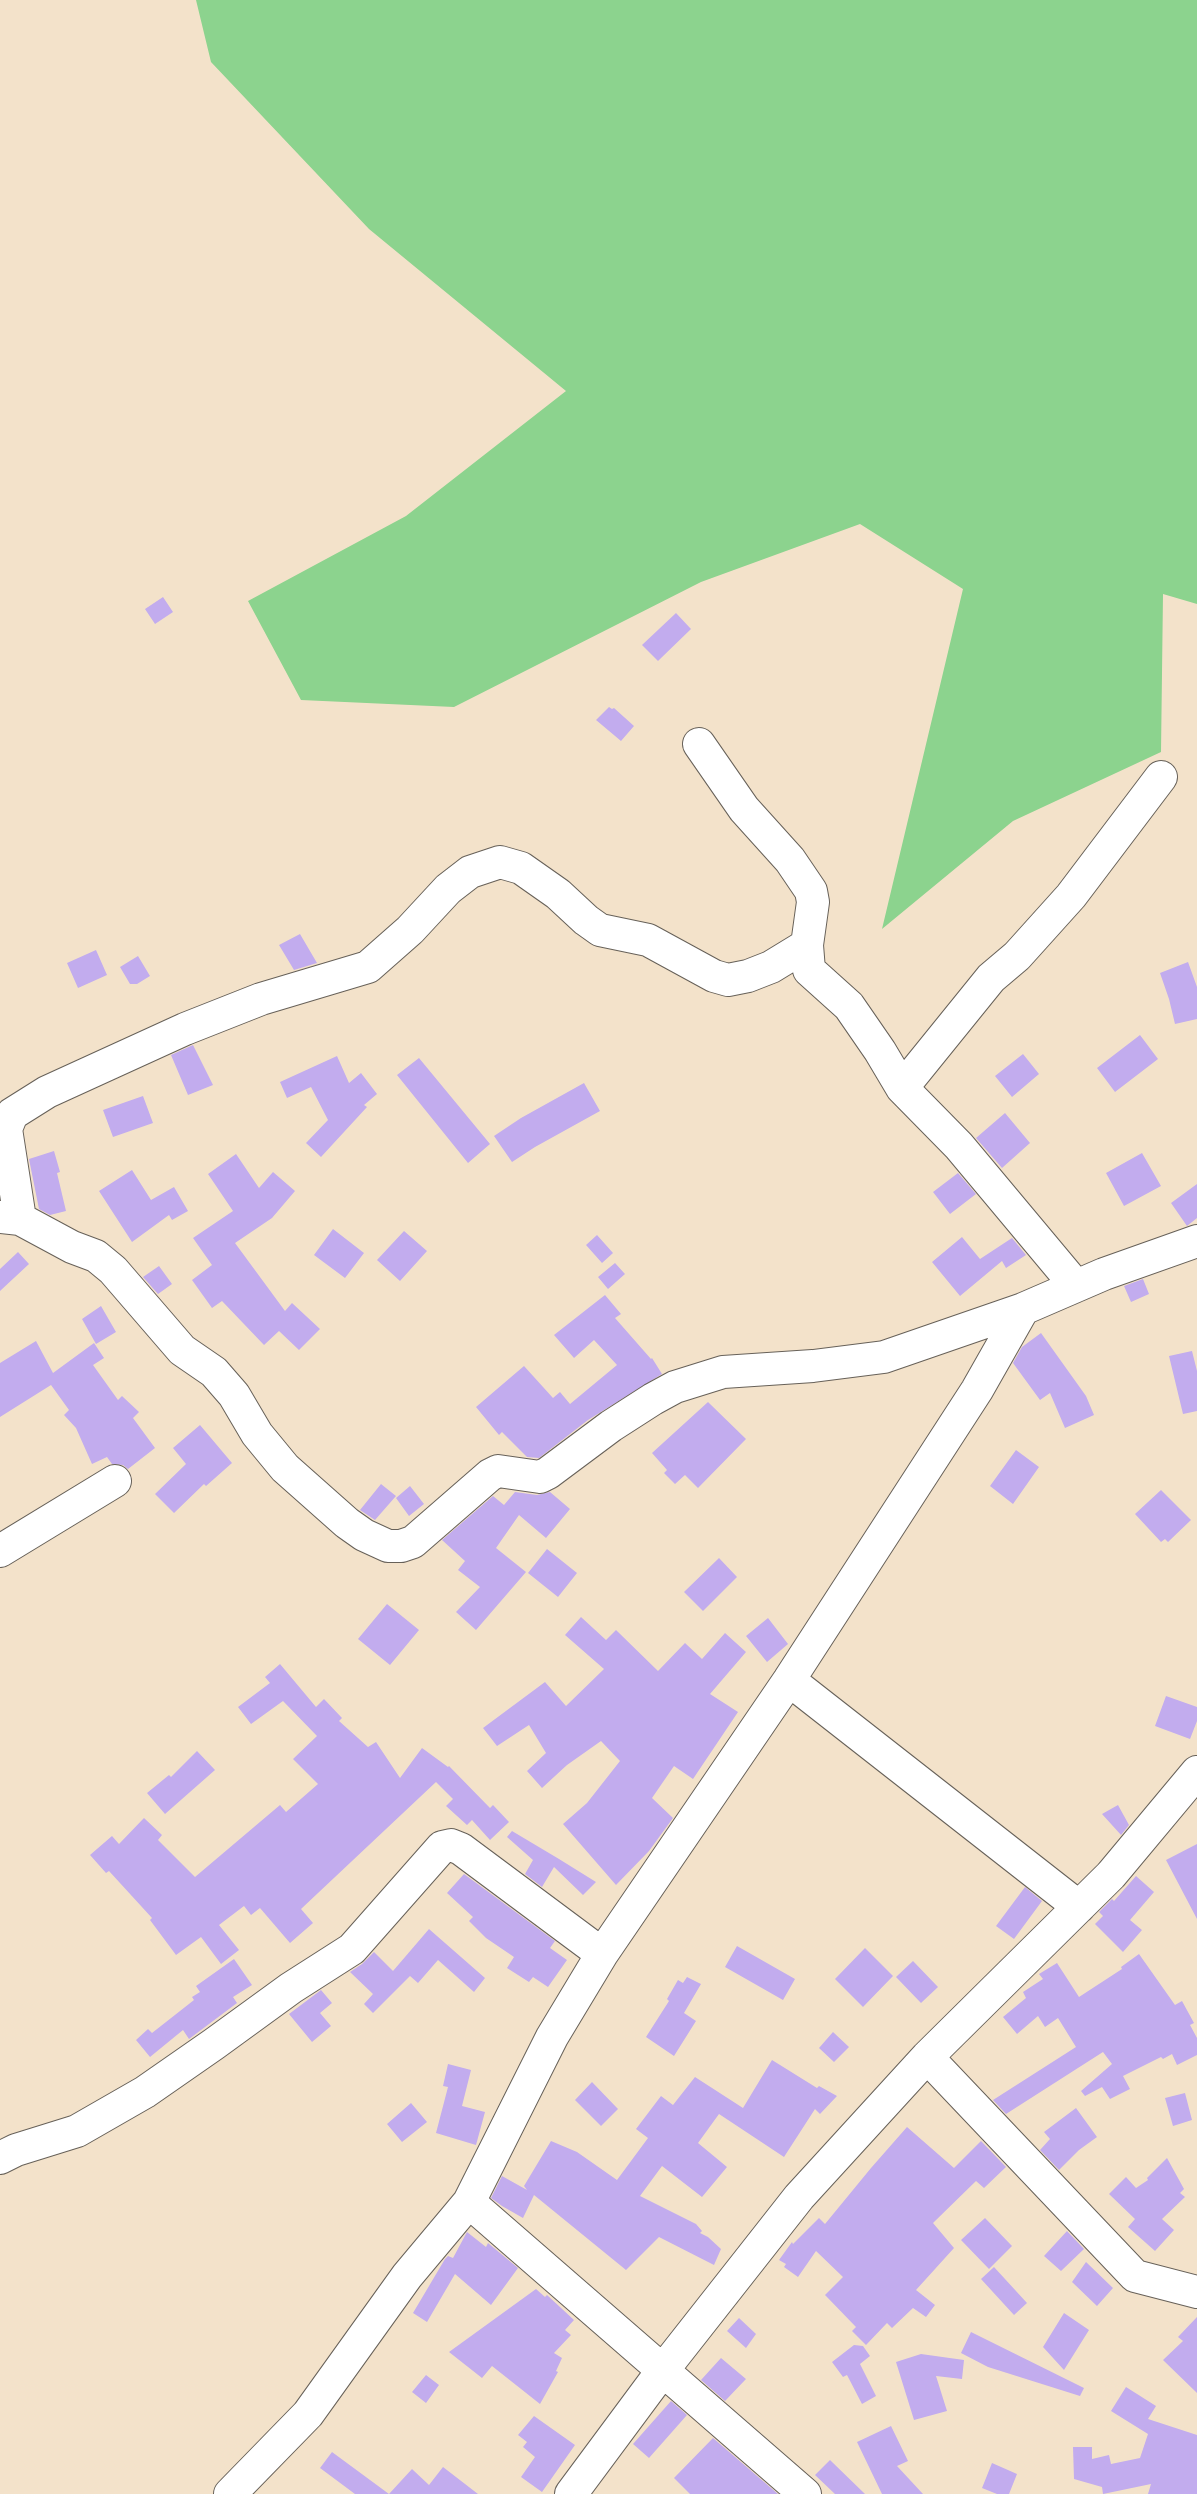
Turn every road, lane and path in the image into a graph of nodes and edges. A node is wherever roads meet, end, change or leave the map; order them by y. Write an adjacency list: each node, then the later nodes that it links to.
1 (699, 744): 3 (street)
2 (1161, 777): 4 (street)
3 (807, 945): 4 (street); 5 (street)
4 (902, 1088): 7 (street)
5 (10, 1218): 8 (street)
6 (1197, 1241): 7 (street)
7 (1076, 1286): 8 (street)
8 (1023, 1309): 11 (street)
9 (115, 1481): 10 (street)
10 (0, 1551)
11 (789, 1680): 13 (street); 14 (street)
12 (1197, 1772): 13 (street)
13 (1078, 1907): 15 (street)
14 (602, 1954): 16 (street); 17 (street)
15 (927, 2057): 18 (street); 19 (street)
16 (0, 2158)
17 (469, 2202): 19 (street); 20 (street)
18 (1197, 2292)
19 (663, 2370): 21 (street); 22 (street)
20 (230, 2494)
21 (571, 2494)
22 (805, 2494)

